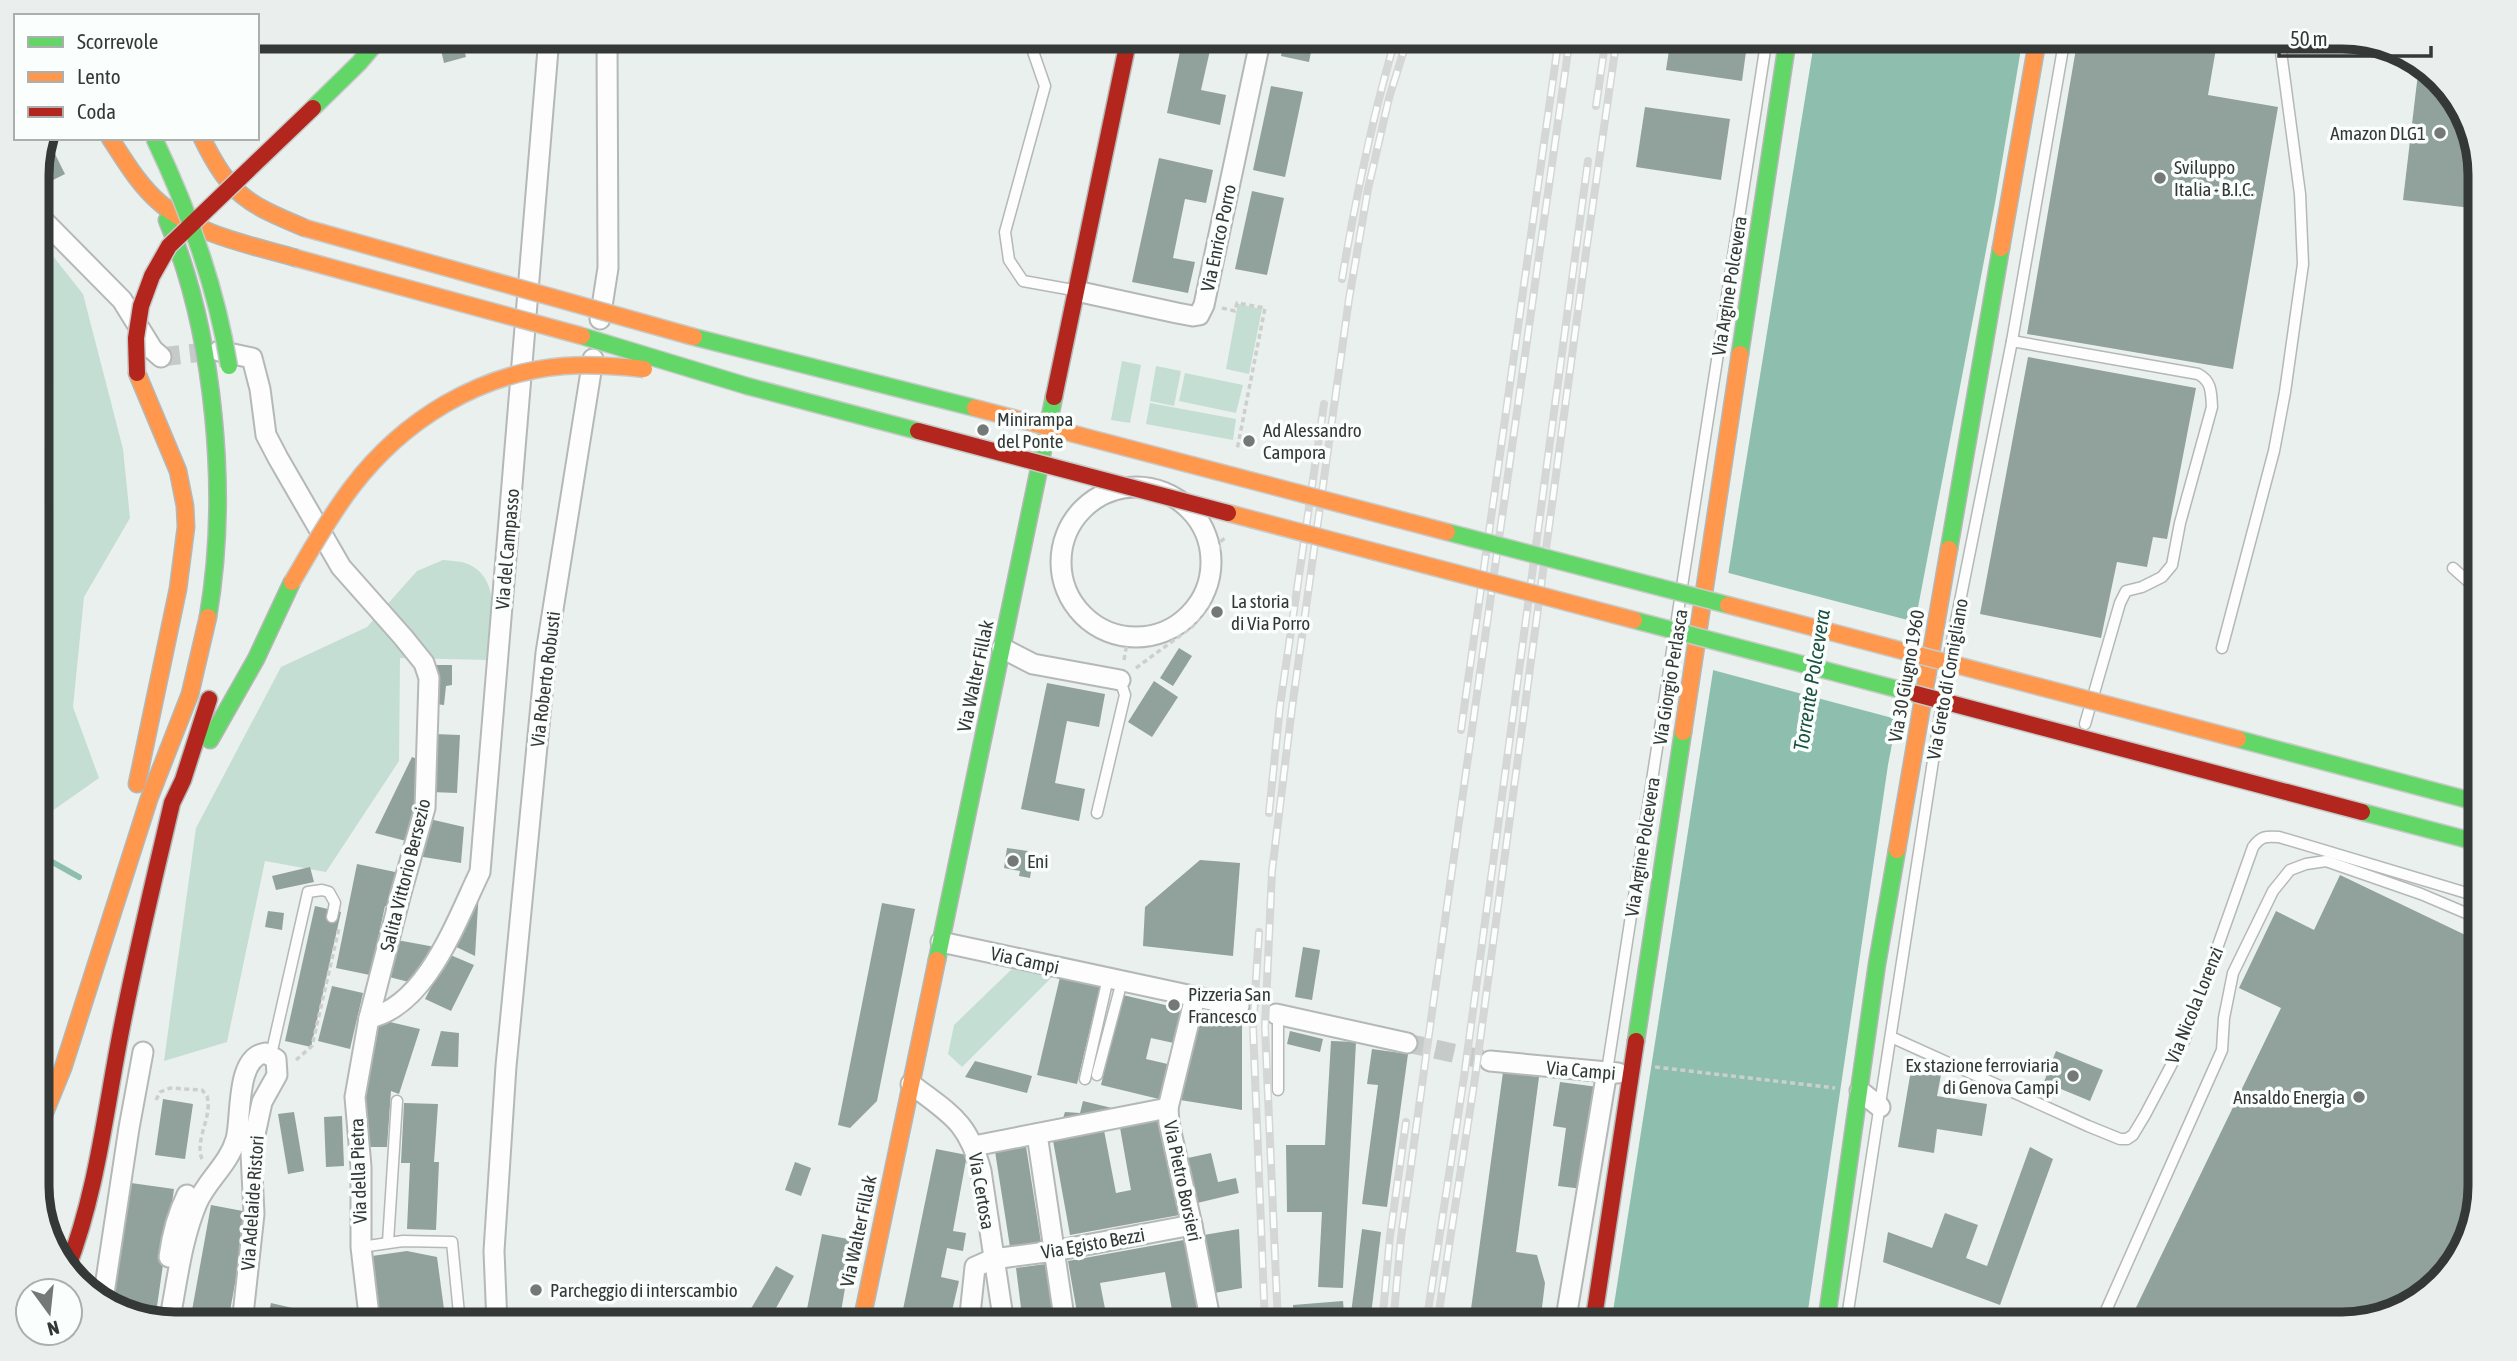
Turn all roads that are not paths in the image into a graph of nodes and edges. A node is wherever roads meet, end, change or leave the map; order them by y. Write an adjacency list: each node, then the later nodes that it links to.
1 (371, 49): 38 (main road, bridge)
2 (548, 49): 44 (street, Via del Campasso)
3 (607, 49): 76 (street, Via Roberto Robusti)
4 (1032, 49): 17 (lane)
5 (1126, 49): 17 (main road, Via Walter Fillak)
6 (1258, 49): 17 (street, Via Enrico Porro)
7 (1765, 49): 51 (lane, Via Argine Polcevera)
8 (1786, 49): 50 (main road, Via Giorgio Perlasca)
9 (2036, 49): 56 (main road, Via 30 Giugno 1960)
10 (2063, 49): 18 (lane, Via Greto di Cornigliano)
11 (2281, 49): 27 (lane)
12 (111, 140): 22 (main road, bridge)
13 (130, 140): 38 (main road)
14 (155, 140): 21 (main road, bridge)
15 (203, 140): 32 (main road, bridge)
16 (49, 226): 20 (street)
17 (1076, 291): 26 (main road, Via Walter Fillak)
18 (2012, 341): 30 (lane); 45 (lane, Via Greto di Cornigliano)
19 (216, 351): 44 (street, Salita Vittorio Bersezio)
20 (161, 357)
21 (230, 372)
22 (747, 386): 31 (main road, bridge); 34 (main road, bridge)
23 (2453, 568): 24 (lane)
24 (2468, 581)
25 (1128, 637): 25 (street)
26 (1002, 648): 28 (street); 39 (main road, Via Walter Fillak)
27 (2222, 648)
28 (1120, 680): 33 (lane)
29 (213, 688): 31 (main road)
30 (2085, 724)
31 (183, 780): 68 (main road)
32 (2468, 800)
33 (1097, 813)
34 (2468, 840)
35 (2468, 893): 45 (lane, Via Nicola Lorenzi)
36 (2468, 914): 86 (lane)
37 (336, 918): 48 (lane)
38 (106, 927): 58 (main road)
39 (941, 942): 40 (street, Via Campi); 54 (main road, Via Walter Fillak)
40 (1115, 979): 41 (street, Via Campi); 52 (lane); 53 (lane)
41 (1195, 997): 42 (street, Via Campi); 60 (street, Via Pietro Borsieri)
42 (1239, 1006)
43 (1277, 1015): 46 (street); 55 (lane)
44 (369, 1018): 66 (street, Via della Pietra)
45 (1891, 1037): 59 (lane, Via Greto di Cornigliano)
46 (1407, 1043)
47 (144, 1052): 70 (street)
48 (274, 1061): 72 (street, Via Adelaide Ristori); 73 (street, Via Adelaide Ristori)
49 (1490, 1061): 51 (street, Via Campi)
50 (1639, 1071): 51 (street, Via Campi); 83 (main road, Via Giorgio Perlasca)
51 (1607, 1072): 82 (street, Via Argine Polcevera)
52 (1097, 1075)
53 (1085, 1079)
54 (911, 1084): 62 (street, Via Certosa); 77 (main road, Via Walter Fillak)
55 (1279, 1090)
56 (1852, 1090): 59 (street); 84 (main road, Via 30 Giugno 1960)
57 (397, 1101): 65 (lane)
58 (49, 1102)
59 (1880, 1107): 85 (lane, Via Greto di Cornigliano)
60 (1168, 1108): 61 (street); 64 (street, Via Pietro Borsieri)
61 (1037, 1134): 62 (street); 67 (street)
62 (974, 1146): 69 (street, Via Certosa)
63 (187, 1195): 71 (street)
64 (1192, 1225): 67 (street, Via Egisto Bezzi); 81 (street, Via Pietro Borsieri)
65 (388, 1242): 66 (lane); 75 (lane)
66 (361, 1247): 74 (street, Via della Pietra)
67 (1054, 1251): 69 (street, Via Egisto Bezzi); 80 (street)
68 (72, 1258)
69 (993, 1259): 78 (street); 79 (street, Via Certosa)
70 (104, 1291)
71 (161, 1311)
72 (171, 1312)
73 (243, 1312)
74 (369, 1312)
75 (459, 1312)
76 (497, 1312)
77 (864, 1312)
78 (970, 1312)
79 (1002, 1312)
80 (1063, 1312)
81 (1209, 1312)
82 (1567, 1312)
83 (1595, 1312)
84 (1827, 1312)
85 (1848, 1312)
86 (2105, 1312)

